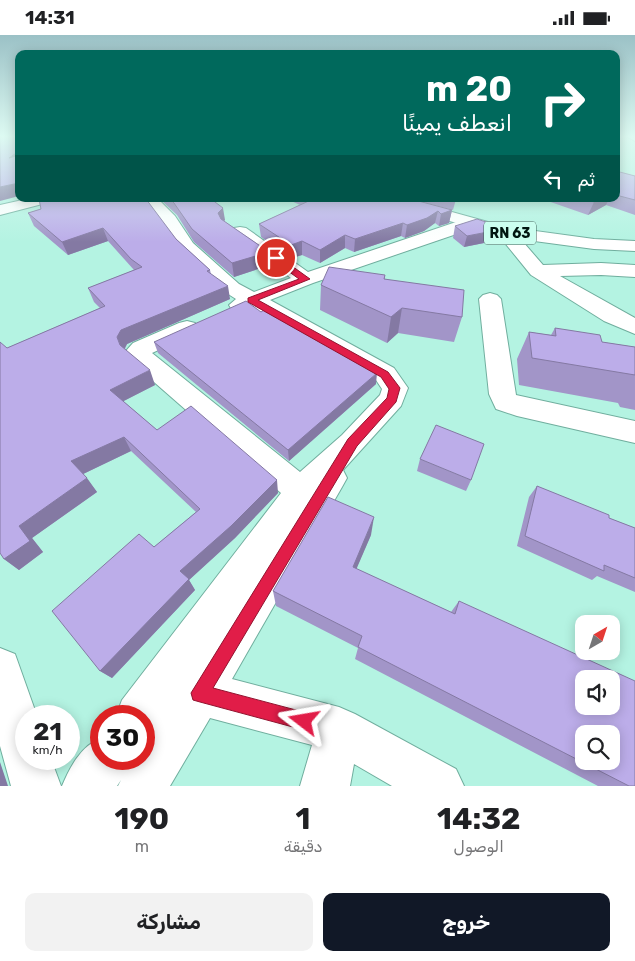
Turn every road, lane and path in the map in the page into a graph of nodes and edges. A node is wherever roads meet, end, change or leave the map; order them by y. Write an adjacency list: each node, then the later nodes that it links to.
1 (33, 202): 4 (street)
2 (153, 202): 13 (street)
3 (399, 202): 5 (street, RN 63)
4 (0, 210)
5 (471, 223): 7 (street, RN 63); 11 (street)
6 (230, 226): 11 (street)
7 (505, 232): 8 (street, RN 63); 9 (street)
8 (635, 246)
9 (538, 271): 10 (street); 14 (street)
10 (635, 271)
11 (306, 279): 13 (street)
12 (490, 299): 15 (street)
13 (251, 300): 16 (street); 17 (street)
14 (635, 327)
15 (635, 432)
16 (352, 443): 17 (street); 19 (street)
17 (301, 491): 20 (street)
18 (0, 669): 21 (street)
19 (200, 693): 22 (street); 27 (street)
20 (146, 705)
21 (15, 719)
22 (339, 730): 28 (street); 29 (street)
23 (31, 770): 25 (street)
24 (99, 770): 26 (street)
25 (36, 786)
26 (88, 786)
27 (143, 786)
28 (325, 786)
29 (440, 786)

